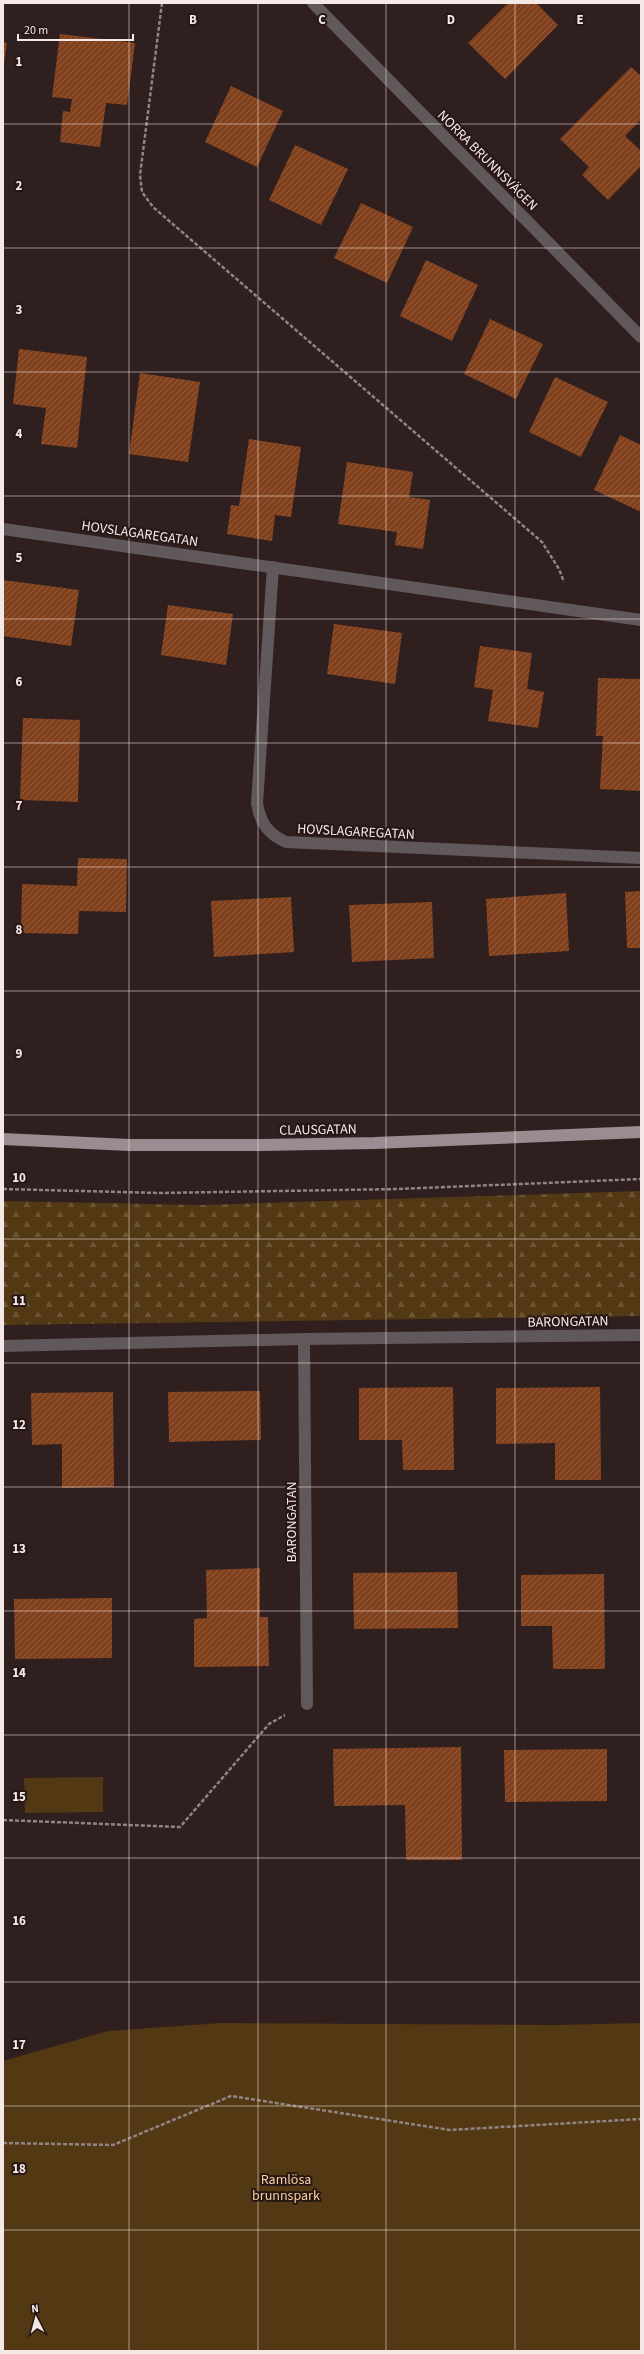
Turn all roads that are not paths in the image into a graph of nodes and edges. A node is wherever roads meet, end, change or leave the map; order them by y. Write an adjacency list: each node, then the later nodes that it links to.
1 (313, 3): 2 (street, NORRA BRUNNSVÄGEN)
2 (641, 337)
3 (3, 529): 4 (street, HOVSLAGAREGATAN)
4 (273, 567): 5 (street, HOVSLAGAREGATAN); 6 (street, HOVSLAGAREGATAN)
5 (641, 620)
6 (641, 858)
7 (639, 1132): 8 (main road, CLAUSGATAN)
8 (3, 1139)
9 (641, 1335): 10 (street, BARONGATAN)
10 (304, 1339): 11 (street, BARONGATAN); 12 (street, BARONGATAN)
11 (3, 1346)
12 (307, 1704)

